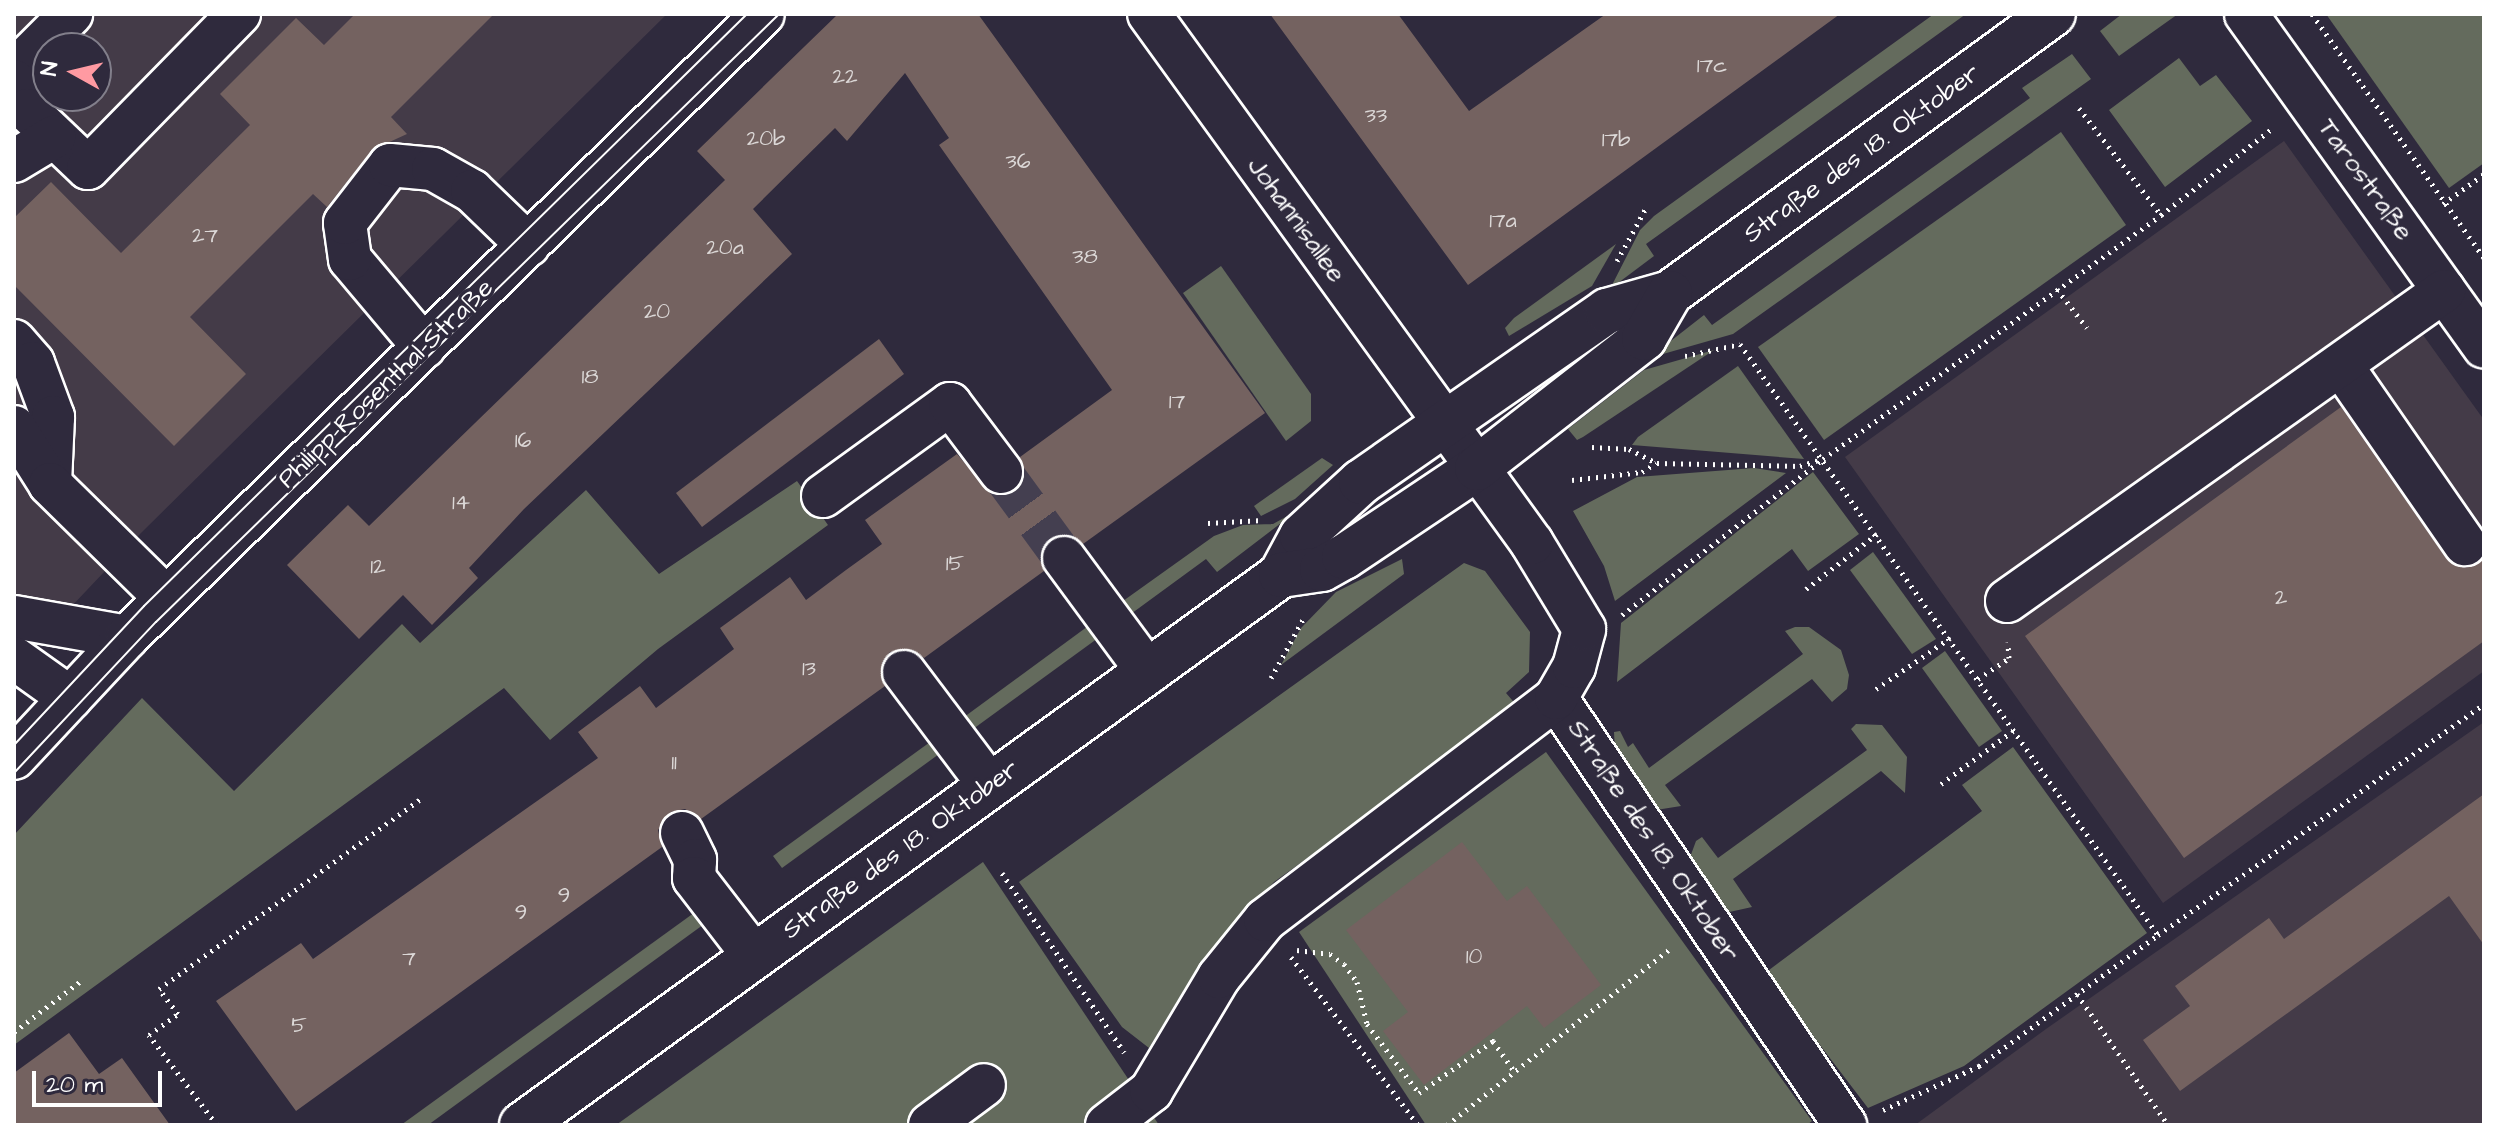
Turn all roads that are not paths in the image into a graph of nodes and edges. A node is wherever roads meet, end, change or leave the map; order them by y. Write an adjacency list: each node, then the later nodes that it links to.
1 (71, 14): 7 (street)
2 (763, 14): 11 (street, Philipp-Rosenthal-Straße)
3 (1149, 14): 18 (street, Johannisallee)
4 (2053, 14): 13 (main road, Straße des 18. Oktober)
5 (2246, 14): 12 (street, Tarostraße)
6 (215, 22): 9 (street)
7 (14, 71)
8 (14, 81): 9 (street)
9 (54, 137): 10 (street)
10 (14, 161)
11 (528, 245): 15 (street, Philipp-Rosenthal-Straße); 15 (street)
12 (2444, 291): 16 (street, Tarostraße); 17 (street)
13 (1670, 293): 18 (main road, Straße des 18. Oktober); 20 (main road, Straße des 18. Oktober)
14 (14, 341): 22 (street)
15 (424, 347): 27 (street, Philipp-Rosenthal-Straße)
16 (2484, 347)
17 (2341, 365): 24 (street); 28 (street)
18 (1444, 424): 20 (street); 26 (main road, Straße des 18. Oktober)
19 (14, 427): 22 (street)
20 (1477, 468): 26 (main road, Straße des 18. Oktober); 35 (street, Straße des 18. Oktober)
21 (1001, 472): 23 (street)
22 (50, 484): 27 (street)
23 (823, 496)
24 (2465, 544)
25 (1064, 558): 33 (street)
26 (1302, 572): 33 (main road, Straße des 18. Oktober)
27 (166, 598): 30 (street, Philipp-Rosenthal-Straße)
28 (2007, 601)
29 (14, 617): 30 (street)
30 (127, 637): 34 (street, Philipp-Rosenthal-Straße)
31 (14, 658): 34 (street)
32 (904, 672): 37 (street)
33 (1148, 672): 37 (main road, Straße des 18. Oktober)
34 (70, 698): 36 (street, Philipp-Rosenthal-Straße)
35 (1556, 698): 41 (street, Straße des 18. Oktober); 44 (street, Straße des 18. Oktober)
36 (14, 758)
37 (990, 786): 39 (main road, Straße des 18. Oktober)
38 (682, 833): 39 (street)
39 (754, 956): 42 (main road, Straße des 18. Oktober)
40 (984, 1085): 43 (street)
41 (1862, 1118)
42 (522, 1125)
43 (930, 1125)
44 (1107, 1125)

